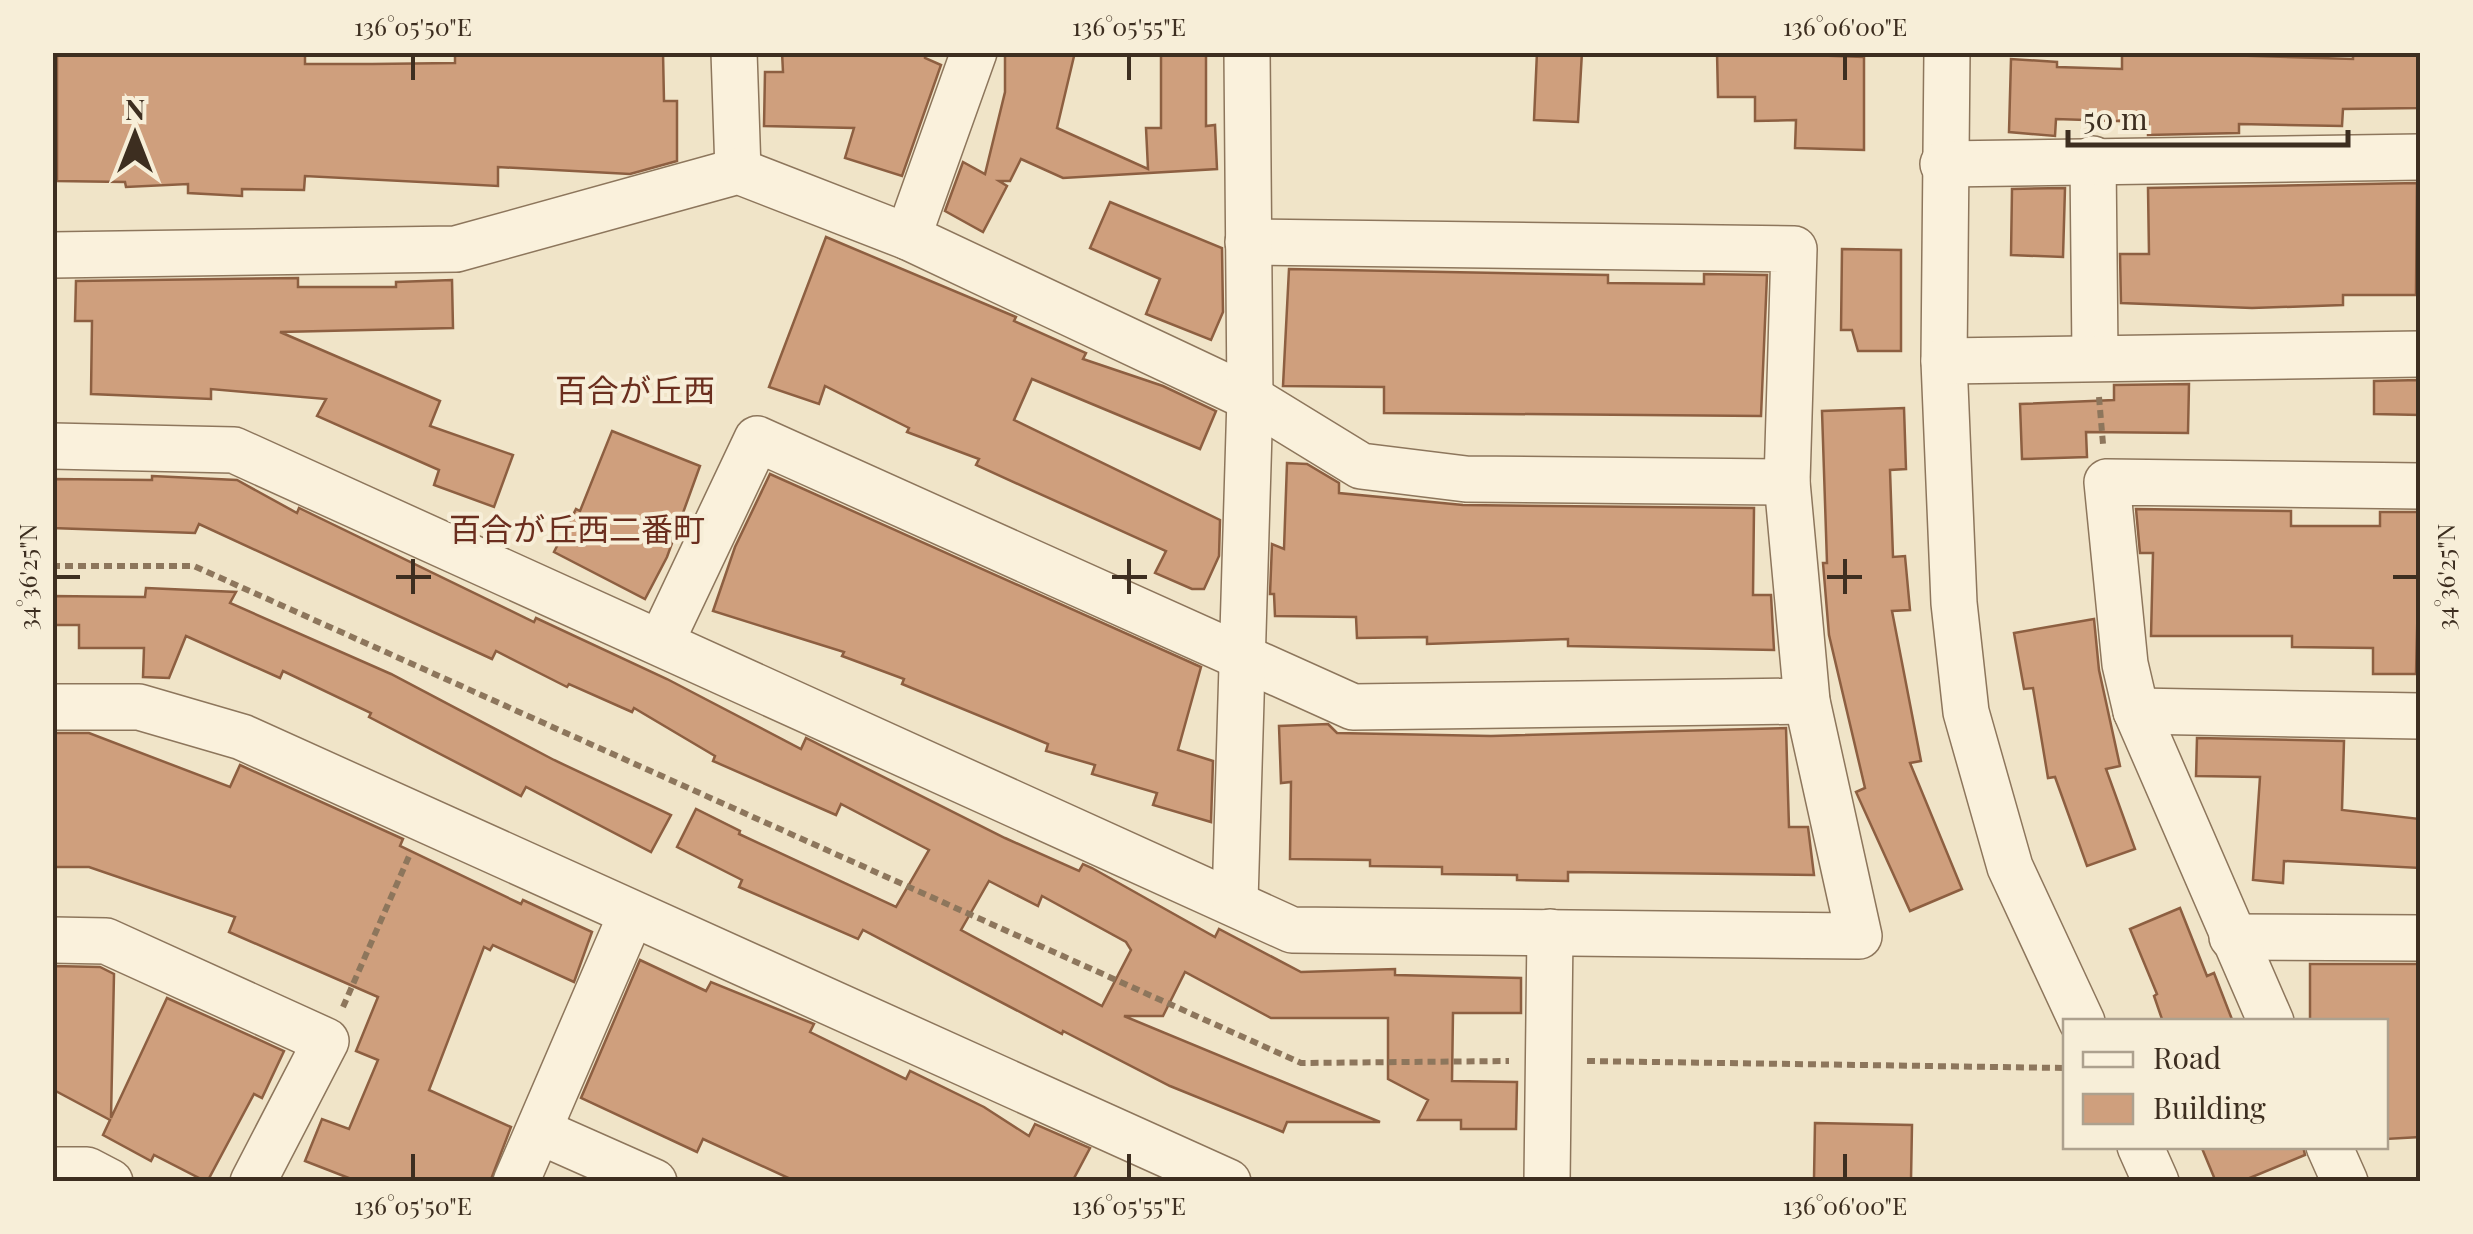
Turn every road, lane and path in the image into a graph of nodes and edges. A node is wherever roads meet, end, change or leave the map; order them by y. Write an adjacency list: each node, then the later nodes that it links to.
1 (734, 52): 8 (street)
2 (974, 52): 9 (street)
3 (1246, 52): 10 (street)
4 (1947, 52): 7 (street)
5 (2420, 158): 6 (street)
6 (2093, 159): 7 (street); 13 (street)
7 (1943, 164): 14 (street)
8 (738, 171): 9 (street); 11 (street)
9 (908, 237): 15 (street)
10 (1248, 242): 15 (street); 17 (street)
11 (52, 254)
12 (2420, 354): 13 (street)
13 (2095, 356): 14 (street); 18 (path)
14 (1944, 362): 34 (street)
15 (1250, 398): 17 (street); 22 (street)
16 (52, 446): 21 (street)
17 (1787, 482): 23 (street)
18 (2107, 482): 19 (street); 25 (street)
19 (2420, 486)
20 (52, 566): 37 (path)
21 (660, 642): 22 (street); 28 (street)
22 (1242, 653): 23 (street); 28 (street)
23 (1807, 700): 30 (street)
24 (52, 707): 27 (street)
25 (2136, 711): 26 (street); 31 (street)
26 (2420, 716)
27 (424, 820): 29 (street); 36 (path)
28 (1235, 900): 30 (street)
29 (631, 915): 39 (street); 47 (street)
30 (1550, 932): 37 (street)
31 (2232, 938): 32 (street); 35 (street)
32 (2420, 938)
33 (52, 940): 36 (street)
34 (2081, 1019)
35 (2270, 1019)
36 (326, 1042): 44 (street)
37 (1548, 1061): 38 (path); 48 (street)
38 (2063, 1068)
39 (539, 1130): 45 (street); 46 (street)
40 (2141, 1149): 49 (street)
41 (2330, 1149): 50 (street)
42 (52, 1170): 43 (street)
43 (110, 1182)
44 (253, 1182)
45 (516, 1182)
46 (654, 1182)
47 (1228, 1182)
48 (1546, 1182)
49 (2156, 1182)
50 (2345, 1182)

